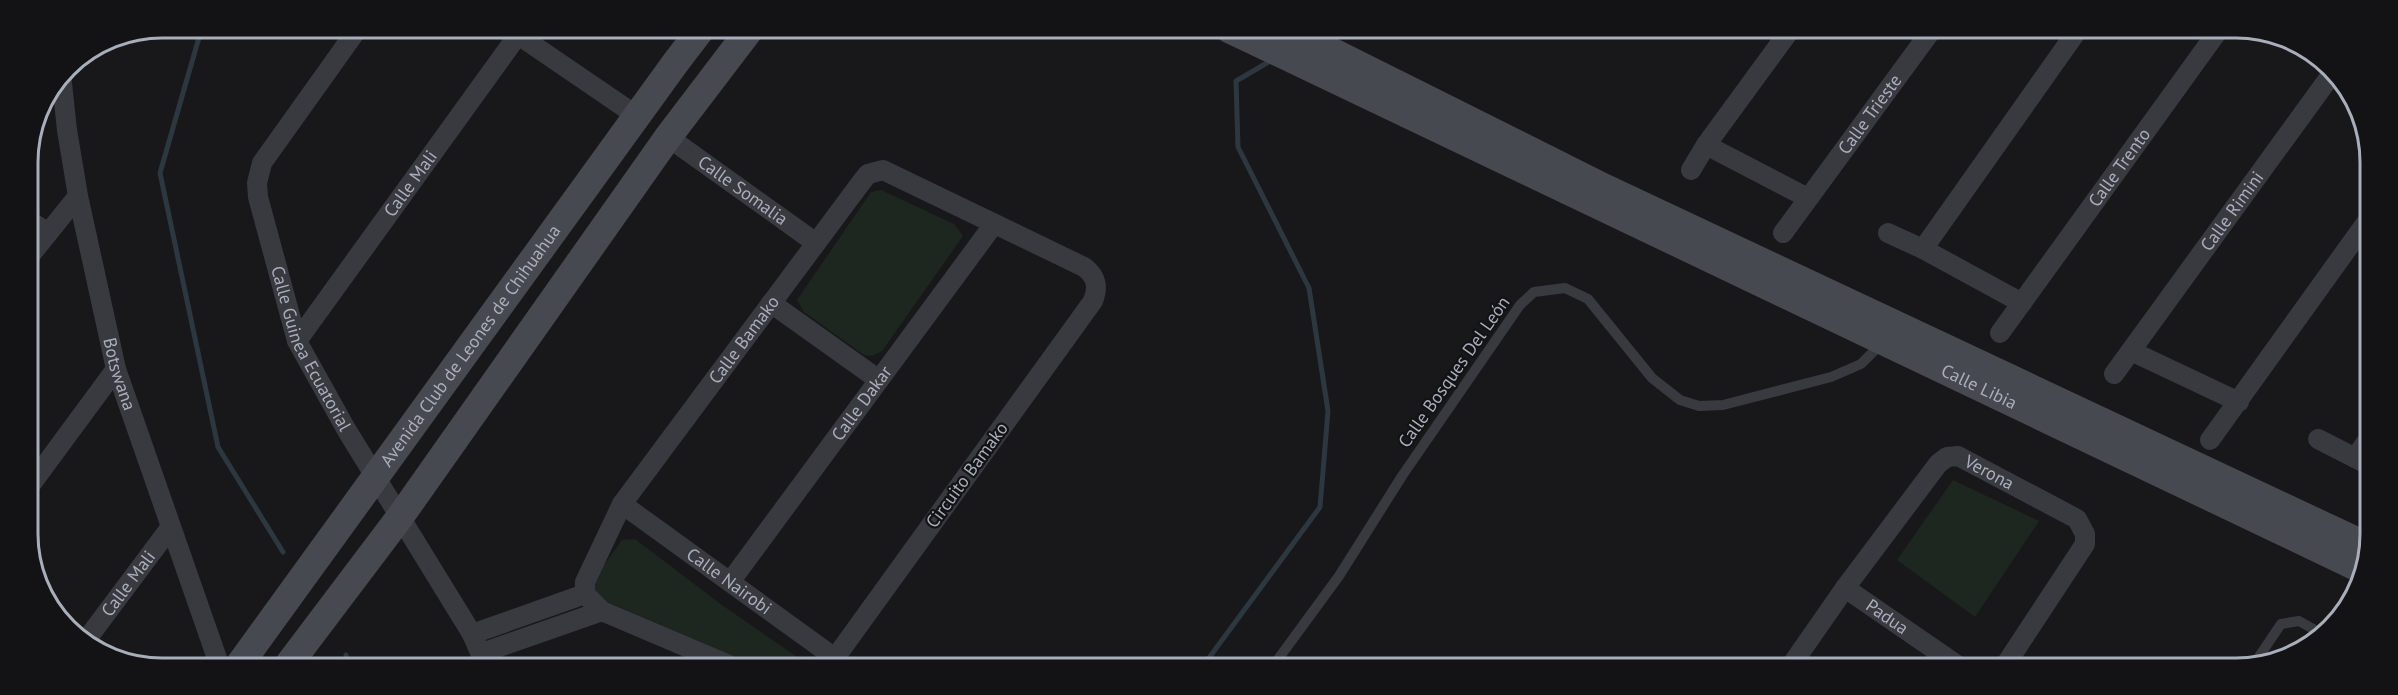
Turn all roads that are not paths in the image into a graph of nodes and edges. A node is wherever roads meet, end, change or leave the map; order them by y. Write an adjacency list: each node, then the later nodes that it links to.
1 (351, 38): 34 (street, Calle Guinea Ecuatorial)
2 (510, 38): 34 (street, Calle Mali)
3 (527, 38): 14 (street)
4 (694, 38): 14 (street, Avenida Club de Leones de Chihuahua)
5 (743, 38): 15 (street)
6 (1249, 38): 19 (street)
7 (1304, 38): 19 (street)
8 (1784, 38): 16 (street)
9 (1926, 38): 20 (street, Calle Trieste)
10 (2072, 38): 29 (street)
11 (2213, 38): 32 (street, Calle Trento)
12 (2327, 77): 36 (street, Calle Rimini)
13 (62, 87): 18 (street, Botswana)
14 (636, 116): 45 (street, Avenida Club de Leones de Chihuahua)
15 (668, 137): 27 (street, Calle Somalia); 47 (street)
16 (1706, 146): 17 (street); 20 (street)
17 (1691, 170)
18 (78, 196): 24 (street); 37 (street, Botswana)
19 (1600, 196): 35 (street, Calle Libia); 49 (street, Calle Libia)
20 (1809, 198): 25 (street, Calle Trieste)
21 (994, 224): 27 (street, Calle Bamako); 30 (street, Calle Bamako); 39 (street, Calle Dakar)
22 (38, 226): 24 (street)
23 (2360, 231): 40 (street)
24 (47, 232): 28 (street)
25 (1783, 233)
26 (1888, 233): 29 (street)
27 (816, 243): 31 (street, Calle Bamako)
28 (38, 244)
29 (1923, 249): 32 (street)
30 (1096, 282): 70 (street, Circuito Bamako)
31 (771, 303): 39 (street); 46 (street, Calle Bamako)
32 (2022, 303): 33 (street, Calle Trento)
33 (2000, 333)
34 (297, 341): 45 (street, Calle Guinea Ecuatorial)
35 (1884, 342): 50 (street, Calle Libia); 59 (lane, Calle Bosques Del León)
36 (2131, 351): 38 (street, Calle Rimini); 40 (street)
37 (116, 369): 44 (street); 48 (street, Botswana)
38 (2114, 374)
39 (879, 380): 51 (street, Calle Dakar)
40 (2239, 402): 42 (street)
41 (2318, 439): 43 (street)
42 (2210, 440)
43 (2360, 460)
44 (38, 475)
45 (376, 476): 47 (street, Calle Guinea Ecuatorial); 64 (street, Avenida Club de Leones de Chihuahua)
46 (622, 504): 51 (street, Calle Nairobi); 53 (street, Calle Bamako)
47 (400, 517): 56 (street, Calle Guinea Ecuatorial); 65 (street)
48 (170, 528): 57 (street, Calle Mali); 63 (street, Botswana)
49 (2359, 543)
50 (2356, 567)
51 (730, 582): 69 (street, Calle Nairobi)
52 (1845, 588): 60 (street, Verona); 61 (street, Padua); 62 (street, Verona)
53 (585, 594): 54 (street); 56 (street)
54 (602, 611): 67 (street); 68 (street)
55 (2315, 630): 58 (lane)
56 (472, 634): 66 (street, Calle Guinea Ecuatorial)
57 (90, 635)
58 (2260, 655)
59 (1279, 657)
60 (1797, 657)
61 (1946, 657)
62 (2011, 657)
63 (217, 658)
64 (244, 658)
65 (294, 658)
66 (483, 658)
67 (487, 658)
68 (712, 658)
69 (827, 658)
70 (836, 658)

